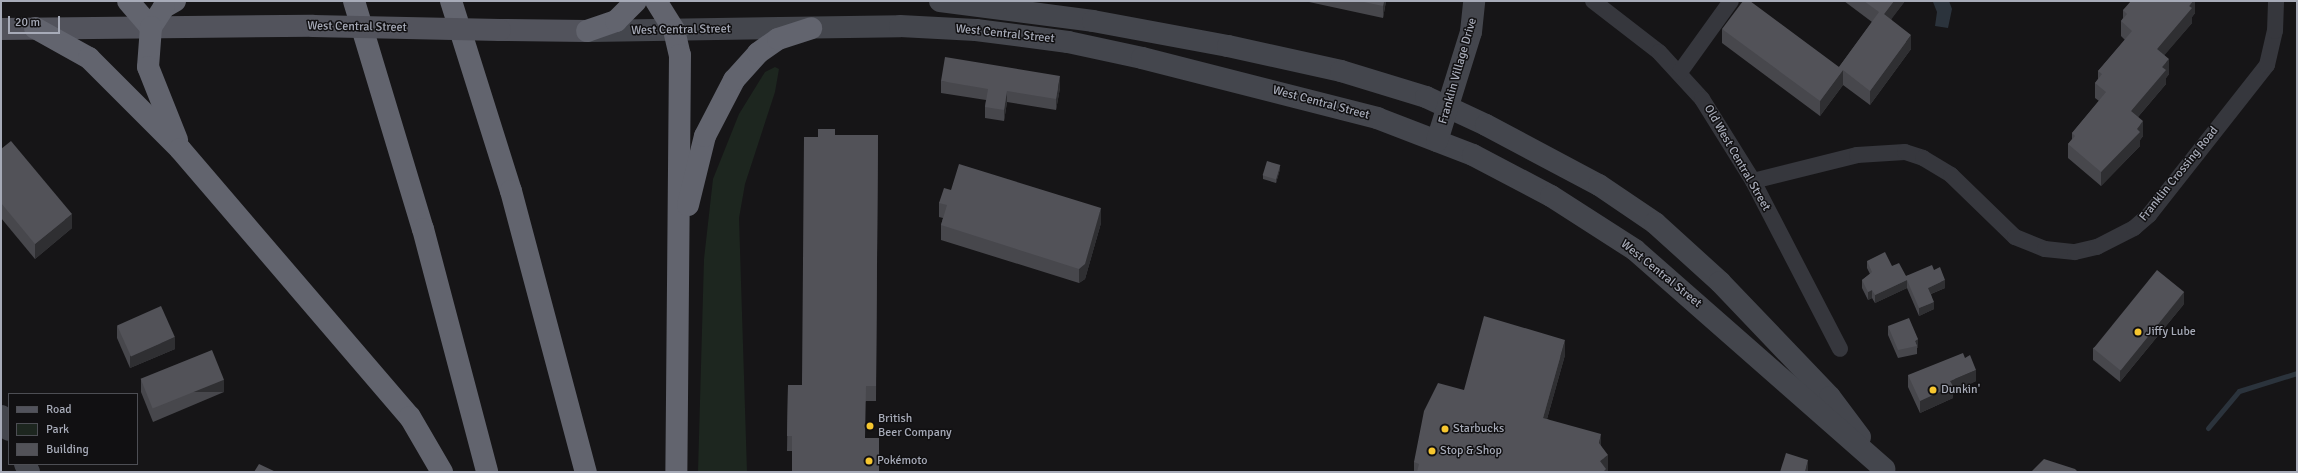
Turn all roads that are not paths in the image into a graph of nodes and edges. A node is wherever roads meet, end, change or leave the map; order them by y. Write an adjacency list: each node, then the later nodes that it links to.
1 (128, 1): 12 (highway)
2 (174, 1): 12 (highway)
3 (354, 1): 29 (highway)
4 (451, 1): 30 (highway)
5 (636, 1): 17 (highway)
6 (656, 1): 16 (highway)
7 (940, 1): 19 (main road, West Central Street)
8 (1474, 1): 19 (main road, Franklin Village Drive)
9 (1593, 1): 18 (street, Old West Central Street)
10 (1731, 1): 18 (street)
11 (2276, 1): 22 (street, Franklin Crossing Road)
12 (151, 27): 14 (main road, West Central Street); 17 (main road, West Central Street, bridge); 21 (highway)
13 (1, 28): 14 (main road, West Central Street)
14 (35, 28): 21 (highway)
15 (811, 28): 16 (main road, West Central Street); 20 (main road, West Central Street); 23 (highway)
16 (674, 30): 17 (main road, West Central Street); 23 (highway)
17 (587, 31)
18 (1680, 72): 22 (street, Old West Central Street)
19 (1447, 107): 20 (main road, Franklin Village Drive); 27 (main road, West Central Street)
20 (1437, 141): 27 (main road, West Central Street)
21 (180, 149): 28 (highway)
22 (1753, 181): 24 (street, Old West Central Street)
23 (678, 261): 31 (highway)
24 (1840, 348)
25 (1, 416): 26 (main road)
26 (8, 428)
27 (1885, 470)
28 (442, 472)
29 (487, 472)
30 (586, 472)
31 (676, 472)

